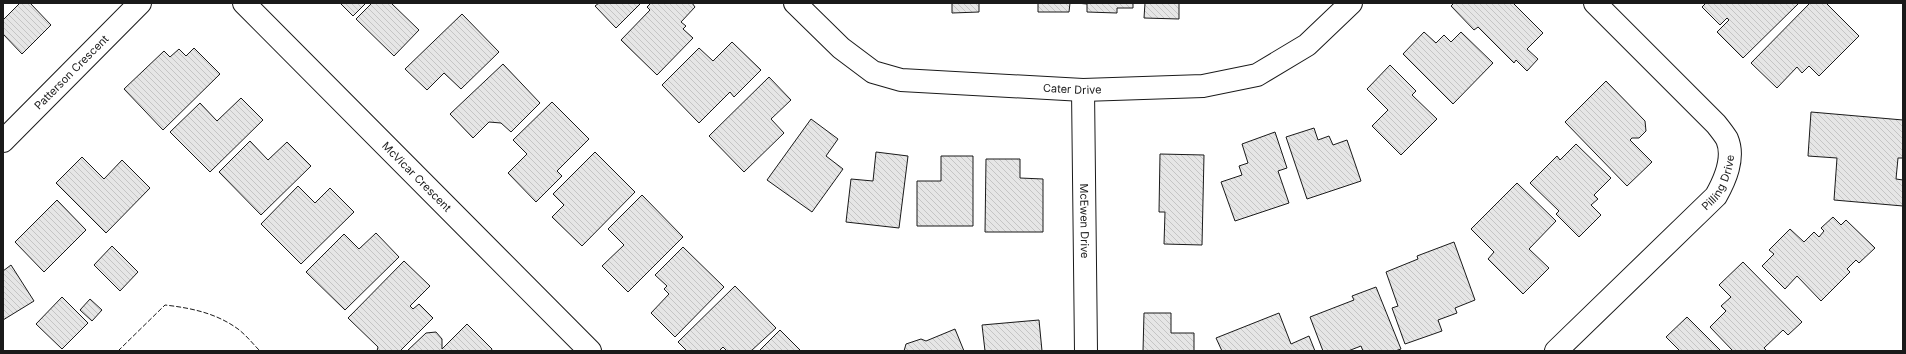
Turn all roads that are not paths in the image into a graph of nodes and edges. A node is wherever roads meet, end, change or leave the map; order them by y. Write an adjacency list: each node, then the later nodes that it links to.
1 (140, 3): 7 (street, Patterson Crescent)
2 (244, 3): 8 (street, McVicar Crescent)
3 (795, 3): 6 (street, Cater Drive)
4 (1351, 3): 6 (street, Cater Drive)
5 (1595, 3): 10 (street, Pilling Drive)
6 (1083, 90): 9 (street, McEwen Drive)
7 (3, 141)
8 (590, 351)
9 (1086, 351)
10 (1556, 351)

